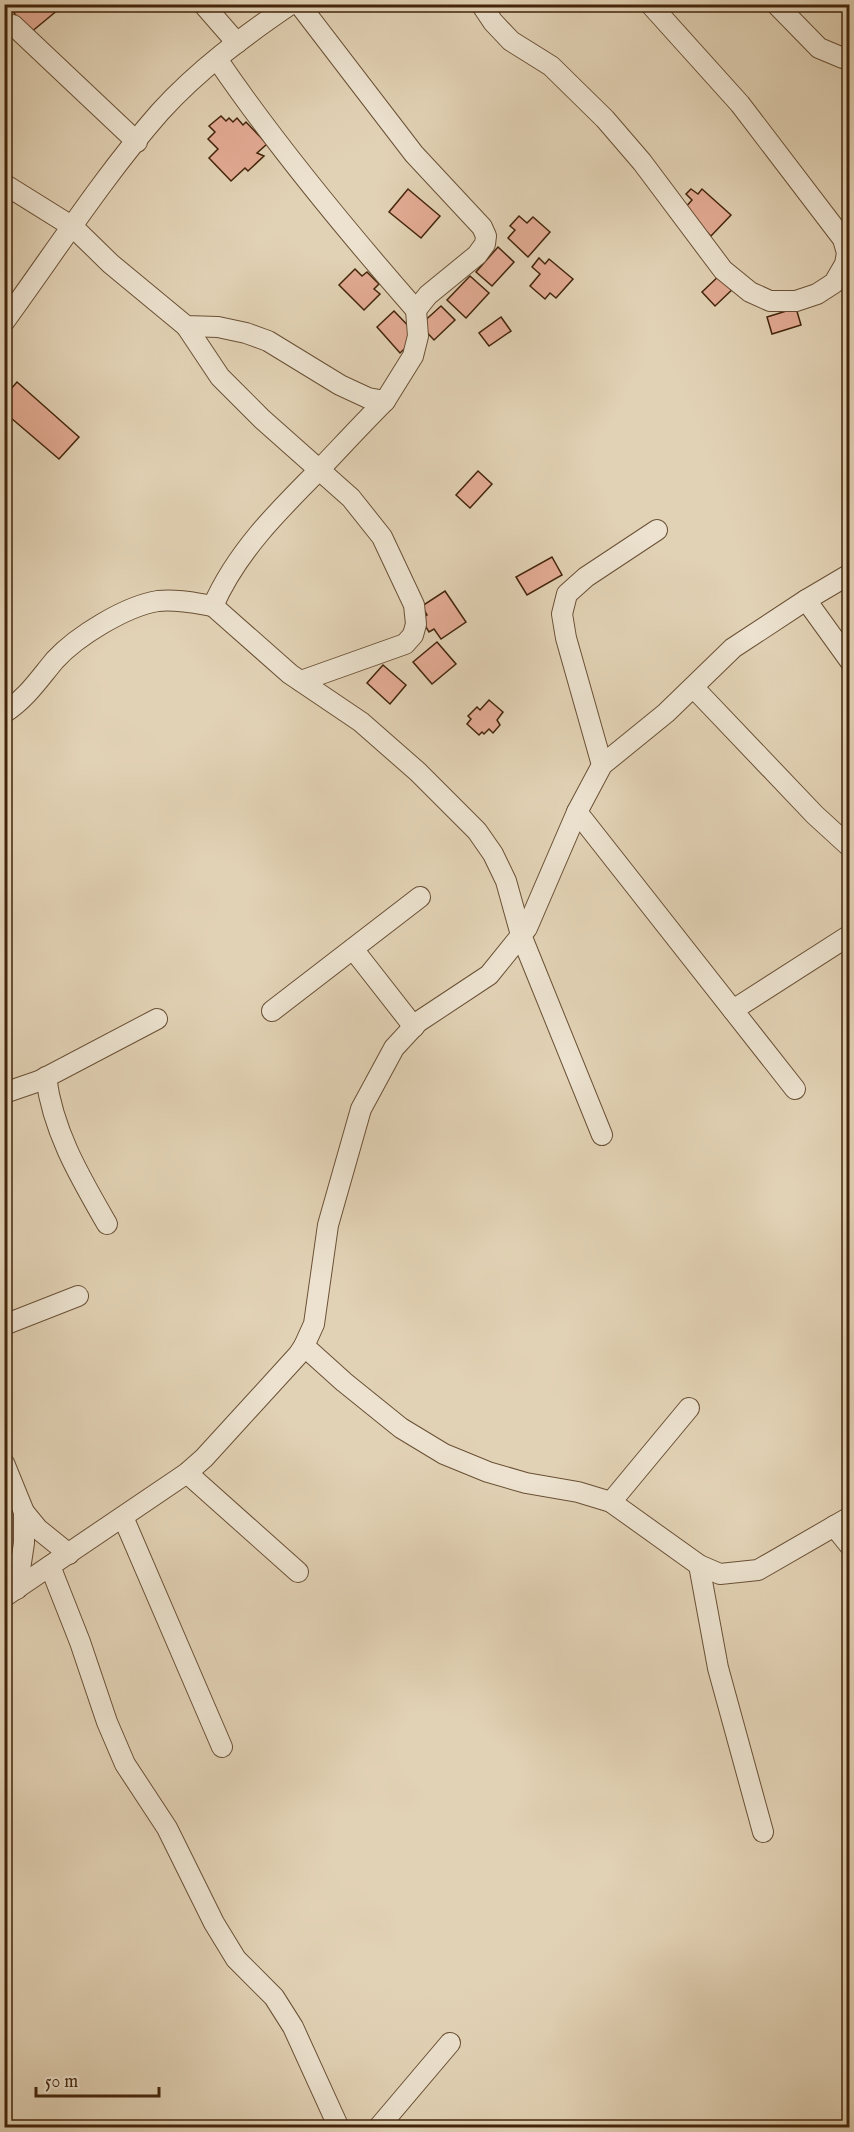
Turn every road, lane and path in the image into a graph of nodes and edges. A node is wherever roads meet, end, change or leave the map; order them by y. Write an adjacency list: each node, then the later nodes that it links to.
1 (203, 4): 8 (street)
2 (291, 4): 8 (street)
3 (299, 4): 14 (street)
4 (481, 4): 5 (street)
5 (650, 4)
6 (776, 4): 9 (street)
7 (13, 25): 11 (street)
8 (237, 43): 10 (street)
9 (849, 56)
10 (217, 59): 11 (street); 14 (street)
11 (137, 142): 13 (street)
12 (4, 184): 13 (street)
13 (73, 226): 15 (street); 16 (street)
14 (416, 310): 17 (street)
15 (4, 322)
16 (186, 326): 17 (street); 18 (street)
17 (385, 401): 18 (street)
18 (319, 469): 22 (street); 24 (street)
19 (657, 530): 27 (street)
20 (849, 574): 21 (street)
21 (806, 600): 23 (street); 25 (street)
22 (213, 606): 24 (street); 26 (street)
23 (849, 661)
24 (301, 681): 31 (street)
25 (694, 688): 27 (street); 29 (street)
26 (4, 713)
27 (602, 765): 28 (street)
28 (577, 812): 31 (street); 34 (street)
29 (849, 847)
30 (420, 897): 33 (street)
31 (521, 935): 37 (street); 41 (street)
32 (849, 935): 34 (street)
33 (353, 949): 35 (street); 37 (street)
34 (733, 1010): 39 (street)
35 (272, 1011)
36 (157, 1019): 38 (street)
37 (414, 1027): 45 (street)
38 (46, 1077): 40 (street); 42 (street)
39 (795, 1089)
40 (4, 1093)
41 (602, 1135)
42 (107, 1224)
43 (78, 1296): 44 (street)
44 (4, 1325)
45 (304, 1346): 48 (street); 49 (street)
46 (689, 1408): 49 (street)
47 (4, 1463): 50 (street)
48 (187, 1473): 51 (street); 57 (street)
49 (612, 1502): 55 (street)
50 (24, 1512): 54 (street); 58 (street)
51 (123, 1517): 54 (street); 59 (street)
52 (842, 1521): 53 (street); 55 (street)
53 (849, 1546)
54 (69, 1554): 56 (street)
55 (699, 1565): 60 (street)
56 (50, 1566): 58 (street); 62 (street)
57 (298, 1572)
58 (11, 1593)
59 (222, 1748)
60 (763, 1832)
61 (450, 2043): 63 (street)
62 (339, 2127)
63 (378, 2127)

